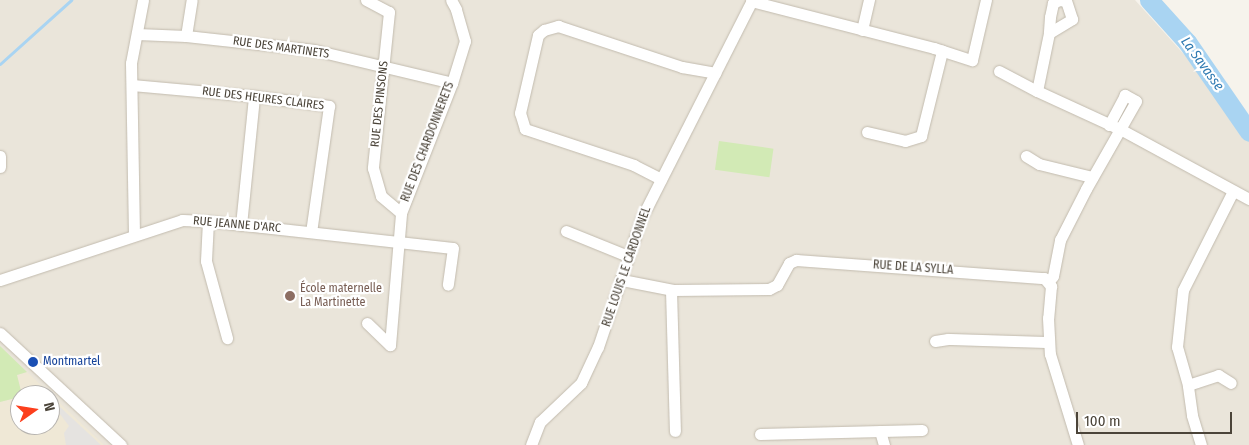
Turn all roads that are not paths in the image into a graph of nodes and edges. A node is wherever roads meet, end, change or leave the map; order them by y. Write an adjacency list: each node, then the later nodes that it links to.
1 (143, 0): 11 (street)
2 (192, 0): 12 (street)
3 (366, 0): 14 (street, RUE DES PINSONS)
4 (451, 0): 17 (street, RUE DES CHARDONNERETS)
5 (869, 0): 9 (street)
6 (986, 0): 13 (street)
7 (1059, 0): 10 (street); 10 (street)
8 (752, 1): 9 (street); 16 (street, RUE LOUIS LE CARDONNEL)
9 (862, 30): 13 (street)
10 (1049, 33): 19 (street)
11 (136, 34): 12 (street, RUE DES MARTINETS); 18 (street)
12 (186, 36): 14 (street, RUE DES MARTINETS)
13 (942, 50): 22 (street)
14 (384, 69): 17 (street, RUE DES MARTINETS); 30 (street, RUE DES PINSONS)
15 (1000, 71): 19 (street)
16 (715, 73): 27 (street, RUE LOUIS LE CARDONNEL); 27 (street)
17 (452, 84): 30 (street, RUE DES CHARDONNERETS)
18 (132, 85): 20 (street, RUE DES HEURES CLAIRES); 35 (street)
19 (1037, 91): 21 (street)
20 (254, 96): 32 (street); 34 (street, RUE DES HEURES CLAIRES)
21 (1114, 127): 26 (street); 28 (street)
22 (867, 132)
23 (0, 156): 25 (street)
24 (1026, 156): 26 (street)
25 (0, 167)
26 (1092, 177): 40 (street)
27 (661, 179): 37 (street, RUE LOUIS LE CARDONNEL)
28 (1233, 191): 29 (street); 49 (street)
29 (1249, 199)
30 (400, 213): 36 (street, RUE DES CHARDONNERETS)
31 (208, 221): 32 (street, RUE JEANNE D'ARC); 35 (street, RUE JEANNE D'ARC); 45 (street)
32 (241, 225): 34 (street, RUE JEANNE D'ARC)
33 (566, 231): 37 (street)
34 (311, 232): 36 (street, RUE JEANNE D'ARC)
35 (134, 235): 38 (street, RUE JEANNE D'ARC)
36 (400, 242): 41 (street, RUE JEANNE D'ARC); 43 (street, RUE DES CHARDONNERETS)
37 (628, 256): 39 (street, RUE LOUIS LE CARDONNEL)
38 (0, 280)
39 (622, 280): 42 (street, RUE DE LA SYLLA); 55 (street, RUE LOUIS LE CARDONNEL)
40 (1049, 281): 42 (street, RUE DE LA SYLLA); 47 (street)
41 (448, 285)
42 (671, 290): 51 (street)
43 (367, 323)
44 (0, 333): 54 (street)
45 (227, 338)
46 (935, 341): 47 (street)
47 (1048, 342): 57 (street)
48 (1231, 383): 49 (street)
49 (1188, 385): 58 (street)
50 (922, 430): 52 (street)
51 (675, 431)
52 (880, 431): 53 (street); 56 (street)
53 (760, 434)
54 (121, 445)
55 (530, 445)
56 (884, 445)
57 (1078, 445)
58 (1201, 445)

